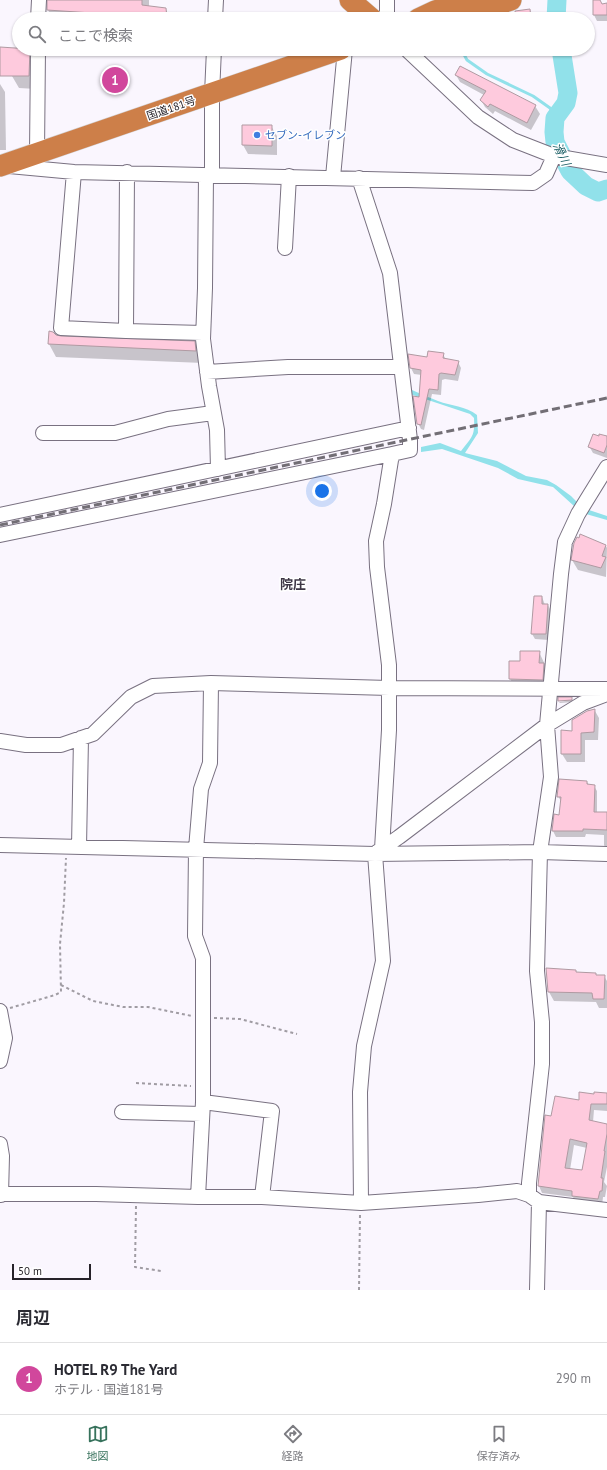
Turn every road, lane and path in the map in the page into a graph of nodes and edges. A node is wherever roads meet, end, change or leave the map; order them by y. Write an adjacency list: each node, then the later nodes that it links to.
1 (39, 0): 8 (street)
2 (216, 0): 9 (street)
3 (350, 0): 10 (highway)
4 (361, 0): 11 (highway)
5 (387, 0): 12 (street)
6 (469, 0): 13 (highway)
7 (511, 0): 14 (highway)
8 (38, 12)
9 (215, 12)
10 (364, 12)
11 (371, 12)
12 (388, 12)
13 (435, 12)
14 (475, 12)
15 (38, 56): 21 (street)
16 (214, 56): 20 (street)
17 (321, 56): 20 (highway, 国道181号)
18 (344, 56): 29 (street)
19 (413, 56): 22 (street)
20 (212, 94): 21 (highway, 国道181号); 27 (street)
21 (37, 153): 24 (highway, 国道181号)
22 (554, 156): 23 (street); 30 (street)
23 (607, 164)
24 (2, 166): 25 (street)
25 (74, 172): 26 (street); 32 (street)
26 (127, 172): 27 (street); 32 (street)
27 (209, 175): 28 (street); 33 (street)
28 (289, 176): 29 (street); 31 (street)
29 (333, 177): 30 (street)
30 (359, 178): 34 (street)
31 (285, 248)
32 (126, 331): 33 (street)
33 (203, 333): 35 (street)
34 (401, 367): 35 (street); 37 (street)
35 (207, 372): 36 (street)
36 (214, 413): 38 (street); 41 (street)
37 (408, 428): 39 (street); 41 (street)
38 (43, 433)
39 (392, 454): 43 (street); 45 (street)
40 (607, 467): 46 (street)
41 (218, 469): 42 (street)
42 (0, 515)
43 (0, 535)
44 (211, 683): 45 (street); 50 (street); 54 (street)
45 (389, 688): 46 (street); 55 (street)
46 (550, 688): 47 (street); 49 (street)
47 (607, 689)
48 (607, 694): 49 (street)
49 (547, 725): 55 (street); 56 (street)
50 (81, 738): 51 (street); 53 (street)
51 (0, 740)
52 (0, 845): 53 (street)
53 (73, 847): 54 (street); 58 (path)
54 (196, 849): 55 (street); 60 (street)
55 (379, 851): 56 (street); 73 (street)
56 (540, 852): 57 (street); 72 (street)
57 (607, 854)
58 (61, 985): 59 (path); 60 (path)
59 (3, 1010): 62 (street)
60 (204, 1018): 61 (path); 64 (street)
61 (297, 1034)
62 (0, 1061)
63 (136, 1083): 64 (path)
64 (203, 1086): 65 (street)
65 (203, 1108): 66 (street); 70 (street); 71 (street)
66 (122, 1112)
67 (0, 1144): 68 (street)
68 (0, 1195): 69 (street)
69 (137, 1195): 70 (street); 75 (path)
70 (198, 1197): 71 (street)
71 (262, 1197): 73 (street)
72 (534, 1198): 73 (street); 74 (street); 77 (street)
73 (360, 1203): 76 (path)
74 (607, 1210)
75 (161, 1271)
76 (359, 1290)
77 (537, 1290)

